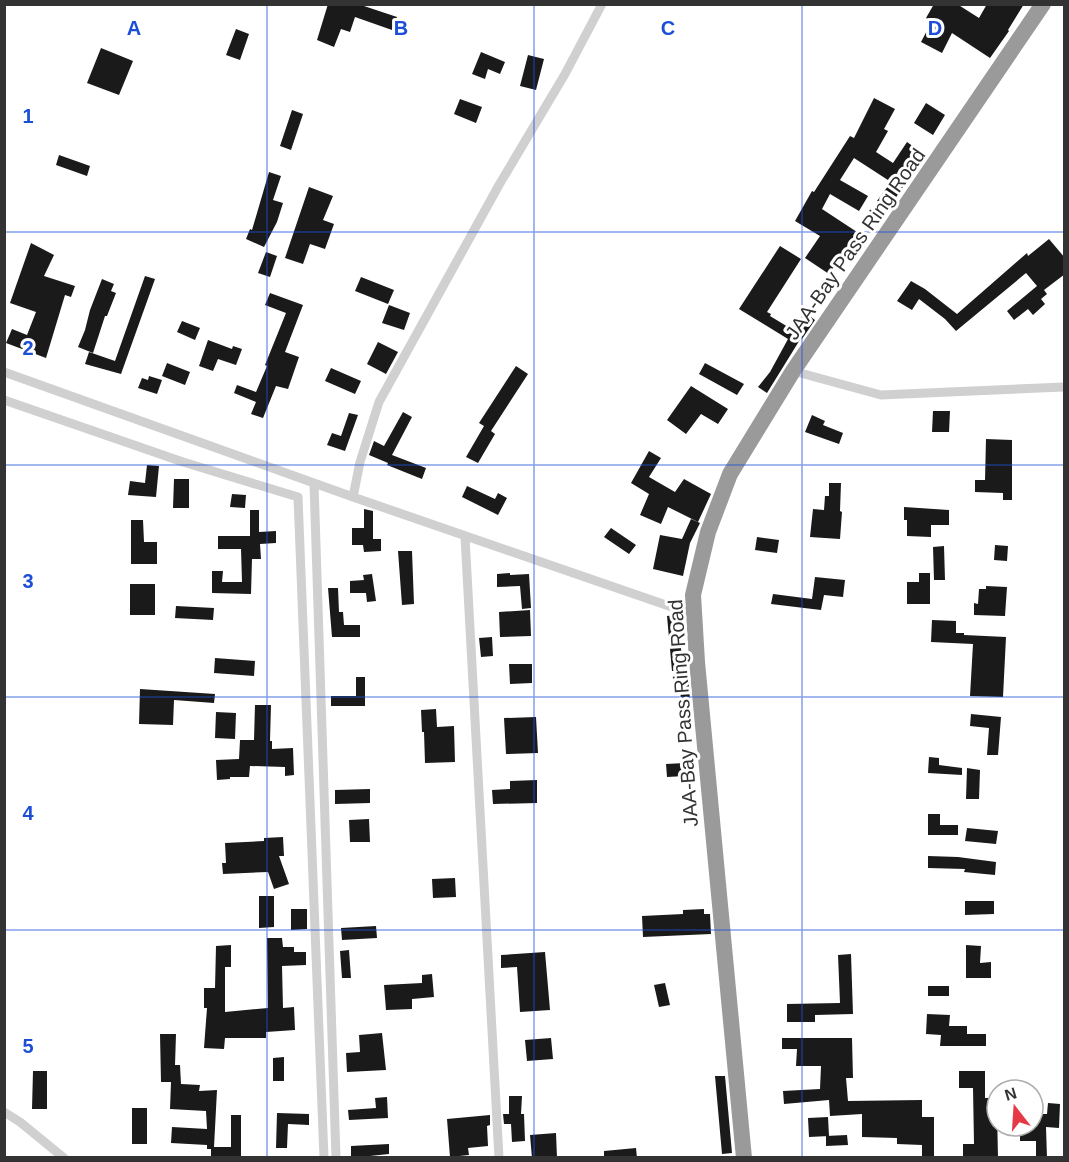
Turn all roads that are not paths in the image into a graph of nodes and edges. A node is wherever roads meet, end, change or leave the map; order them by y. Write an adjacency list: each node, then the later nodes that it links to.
1 (602, 4): 8 (street)
2 (1043, 4): 3 (highway, JAA-Bay Pass Ring Road)
3 (793, 371): 5 (street); 10 (highway, JAA-Bay Pass Ring Road)
4 (4, 372): 7 (street)
5 (1065, 387)
6 (4, 400): 13 (street)
7 (314, 484): 8 (street); 14 (street)
8 (353, 497): 9 (street)
9 (465, 537): 10 (street); 15 (street)
10 (695, 615): 16 (highway, JAA-Bay Pass Ring Road)
11 (4, 1112): 12 (street)
12 (64, 1158)
13 (324, 1158)
14 (336, 1158)
15 (499, 1158)
16 (744, 1158)

